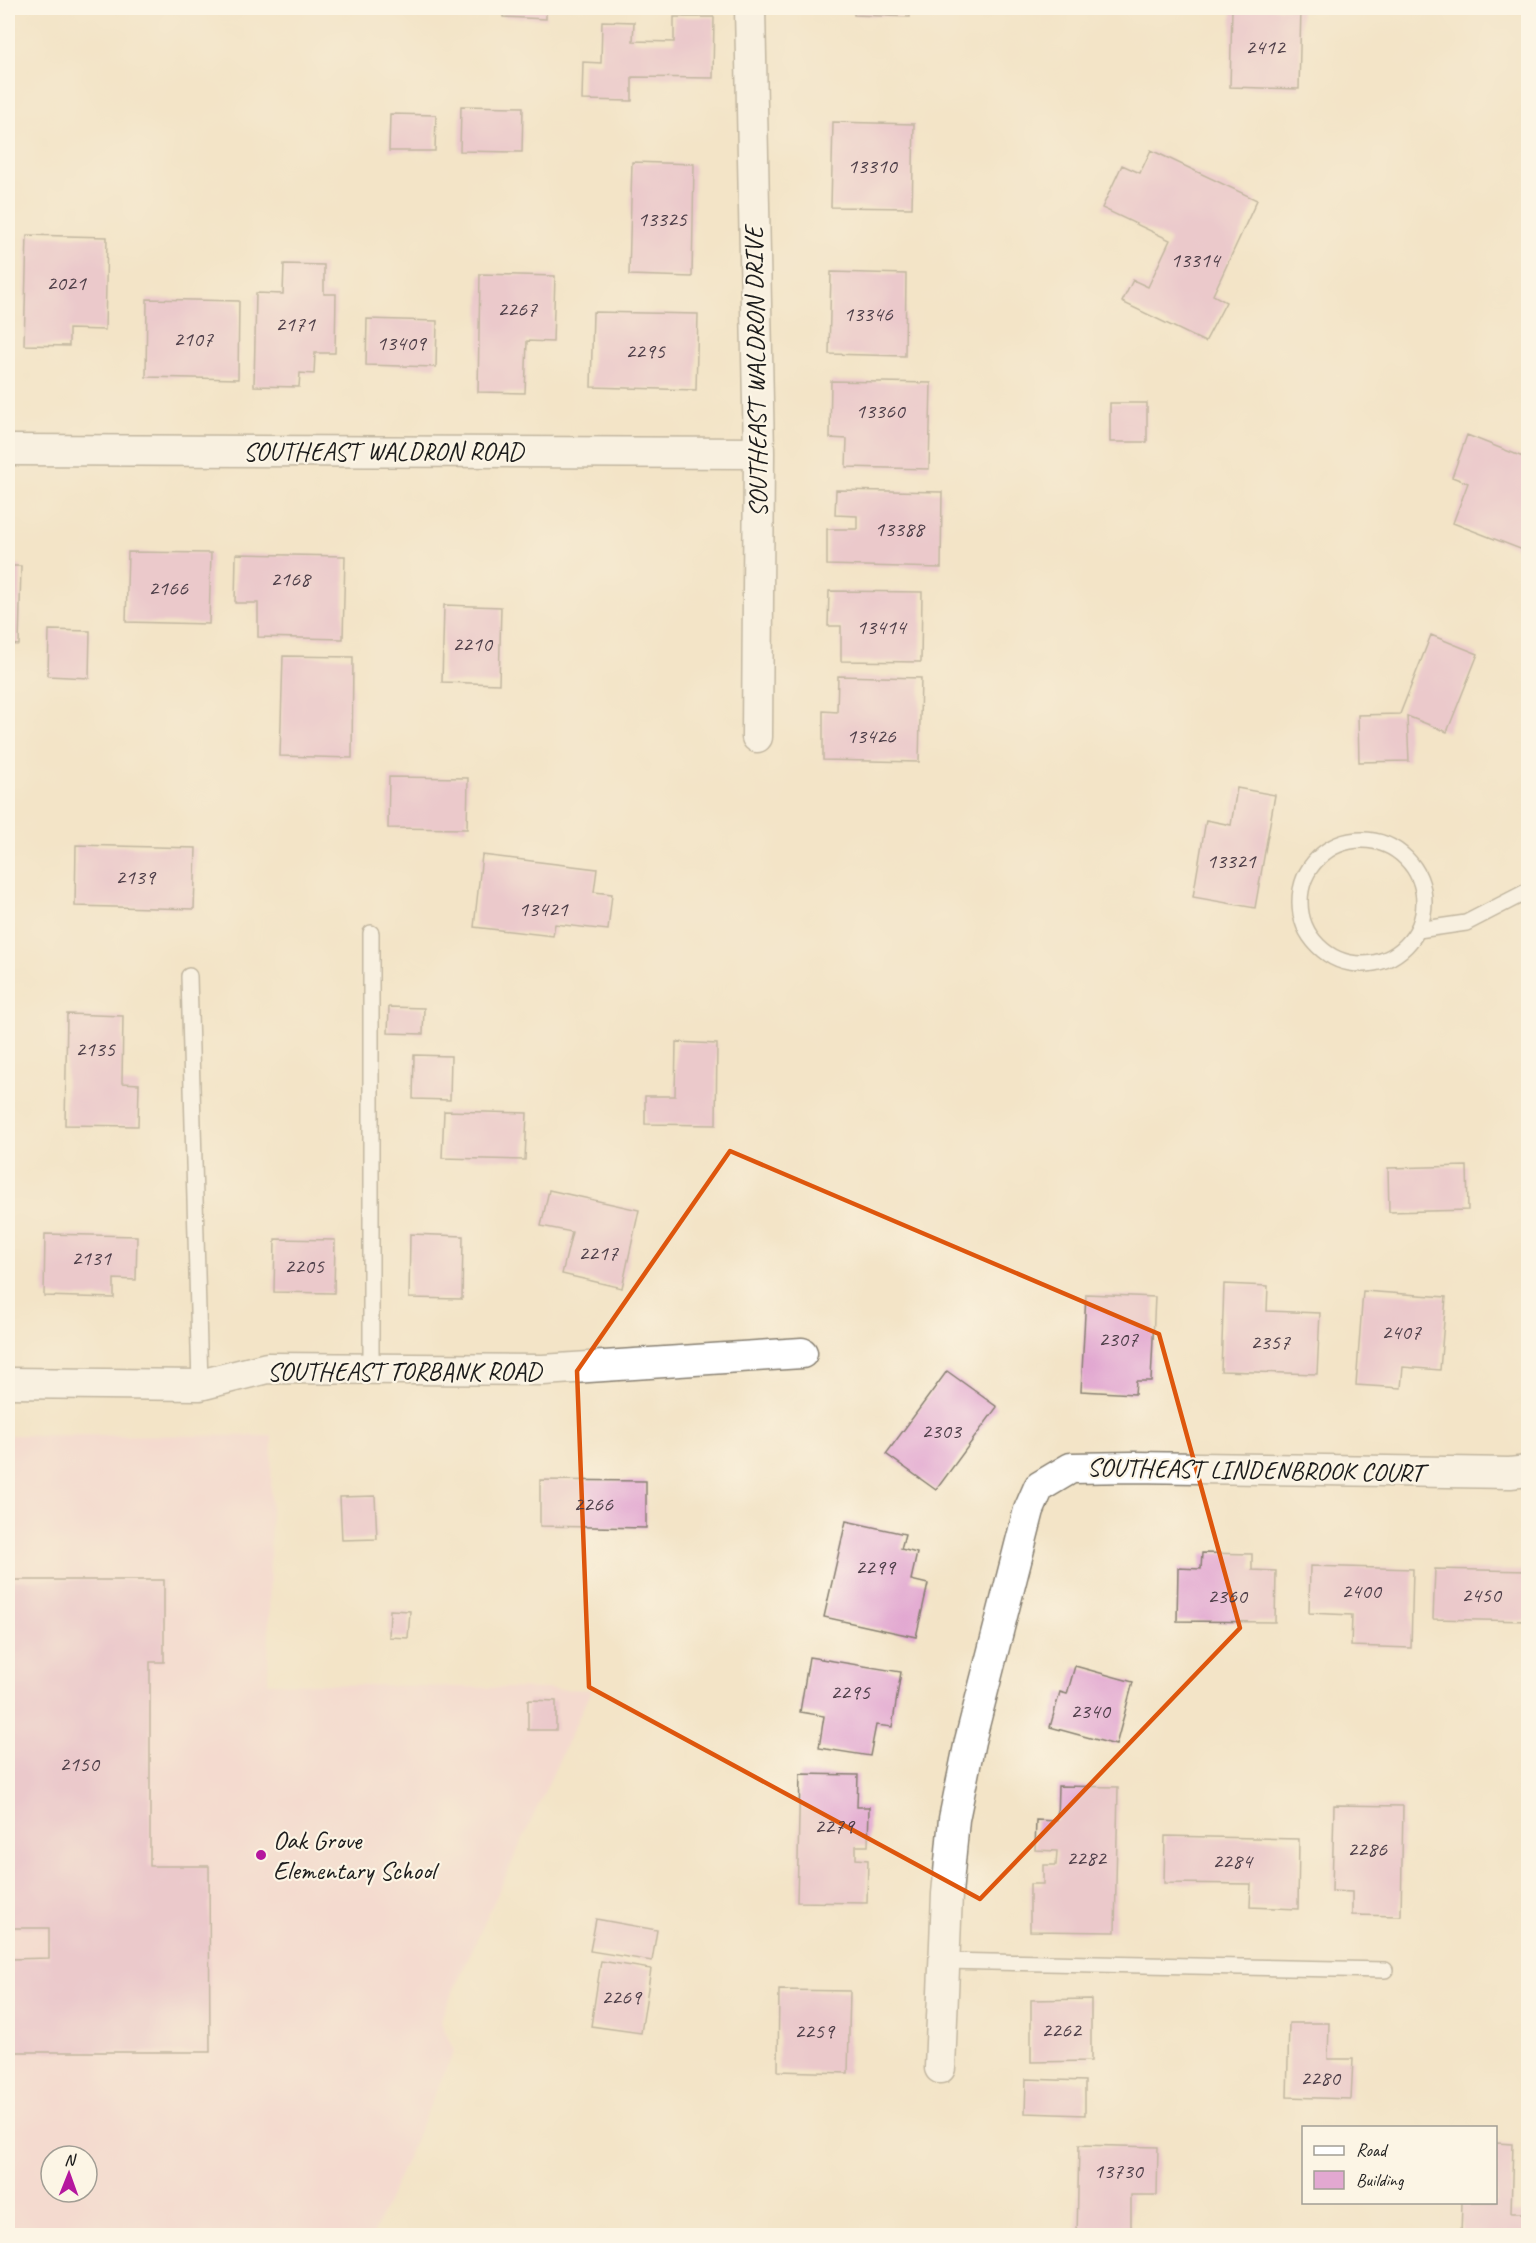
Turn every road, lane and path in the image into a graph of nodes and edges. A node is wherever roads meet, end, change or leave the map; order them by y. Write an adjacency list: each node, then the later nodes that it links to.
1 (750, 8): 3 (street, SOUTHEAST WALDRON DRIVE)
2 (8, 450): 3 (street, SOUTHEAST WALDRON ROAD)
3 (759, 453): 4 (street, SOUTHEAST WALDRON DRIVE)
4 (757, 737)
5 (1528, 891): 6 (lane)
6 (1418, 930): 6 (lane)
7 (371, 933): 10 (lane)
8 (189, 976): 12 (lane)
9 (802, 1353): 10 (street, SOUTHEAST TORBANK ROAD)
10 (371, 1369): 12 (street, SOUTHEAST TORBANK ROAD)
11 (8, 1383): 12 (street, SOUTHEAST TORBANK ROAD)
12 (200, 1385)
13 (1528, 1471): 14 (street, SOUTHEAST LINDENBROOK COURT)
14 (945, 1961): 15 (lane); 16 (street, SOUTHEAST LINDENBROOK COURT)
15 (1385, 1970)
16 (940, 2068)

